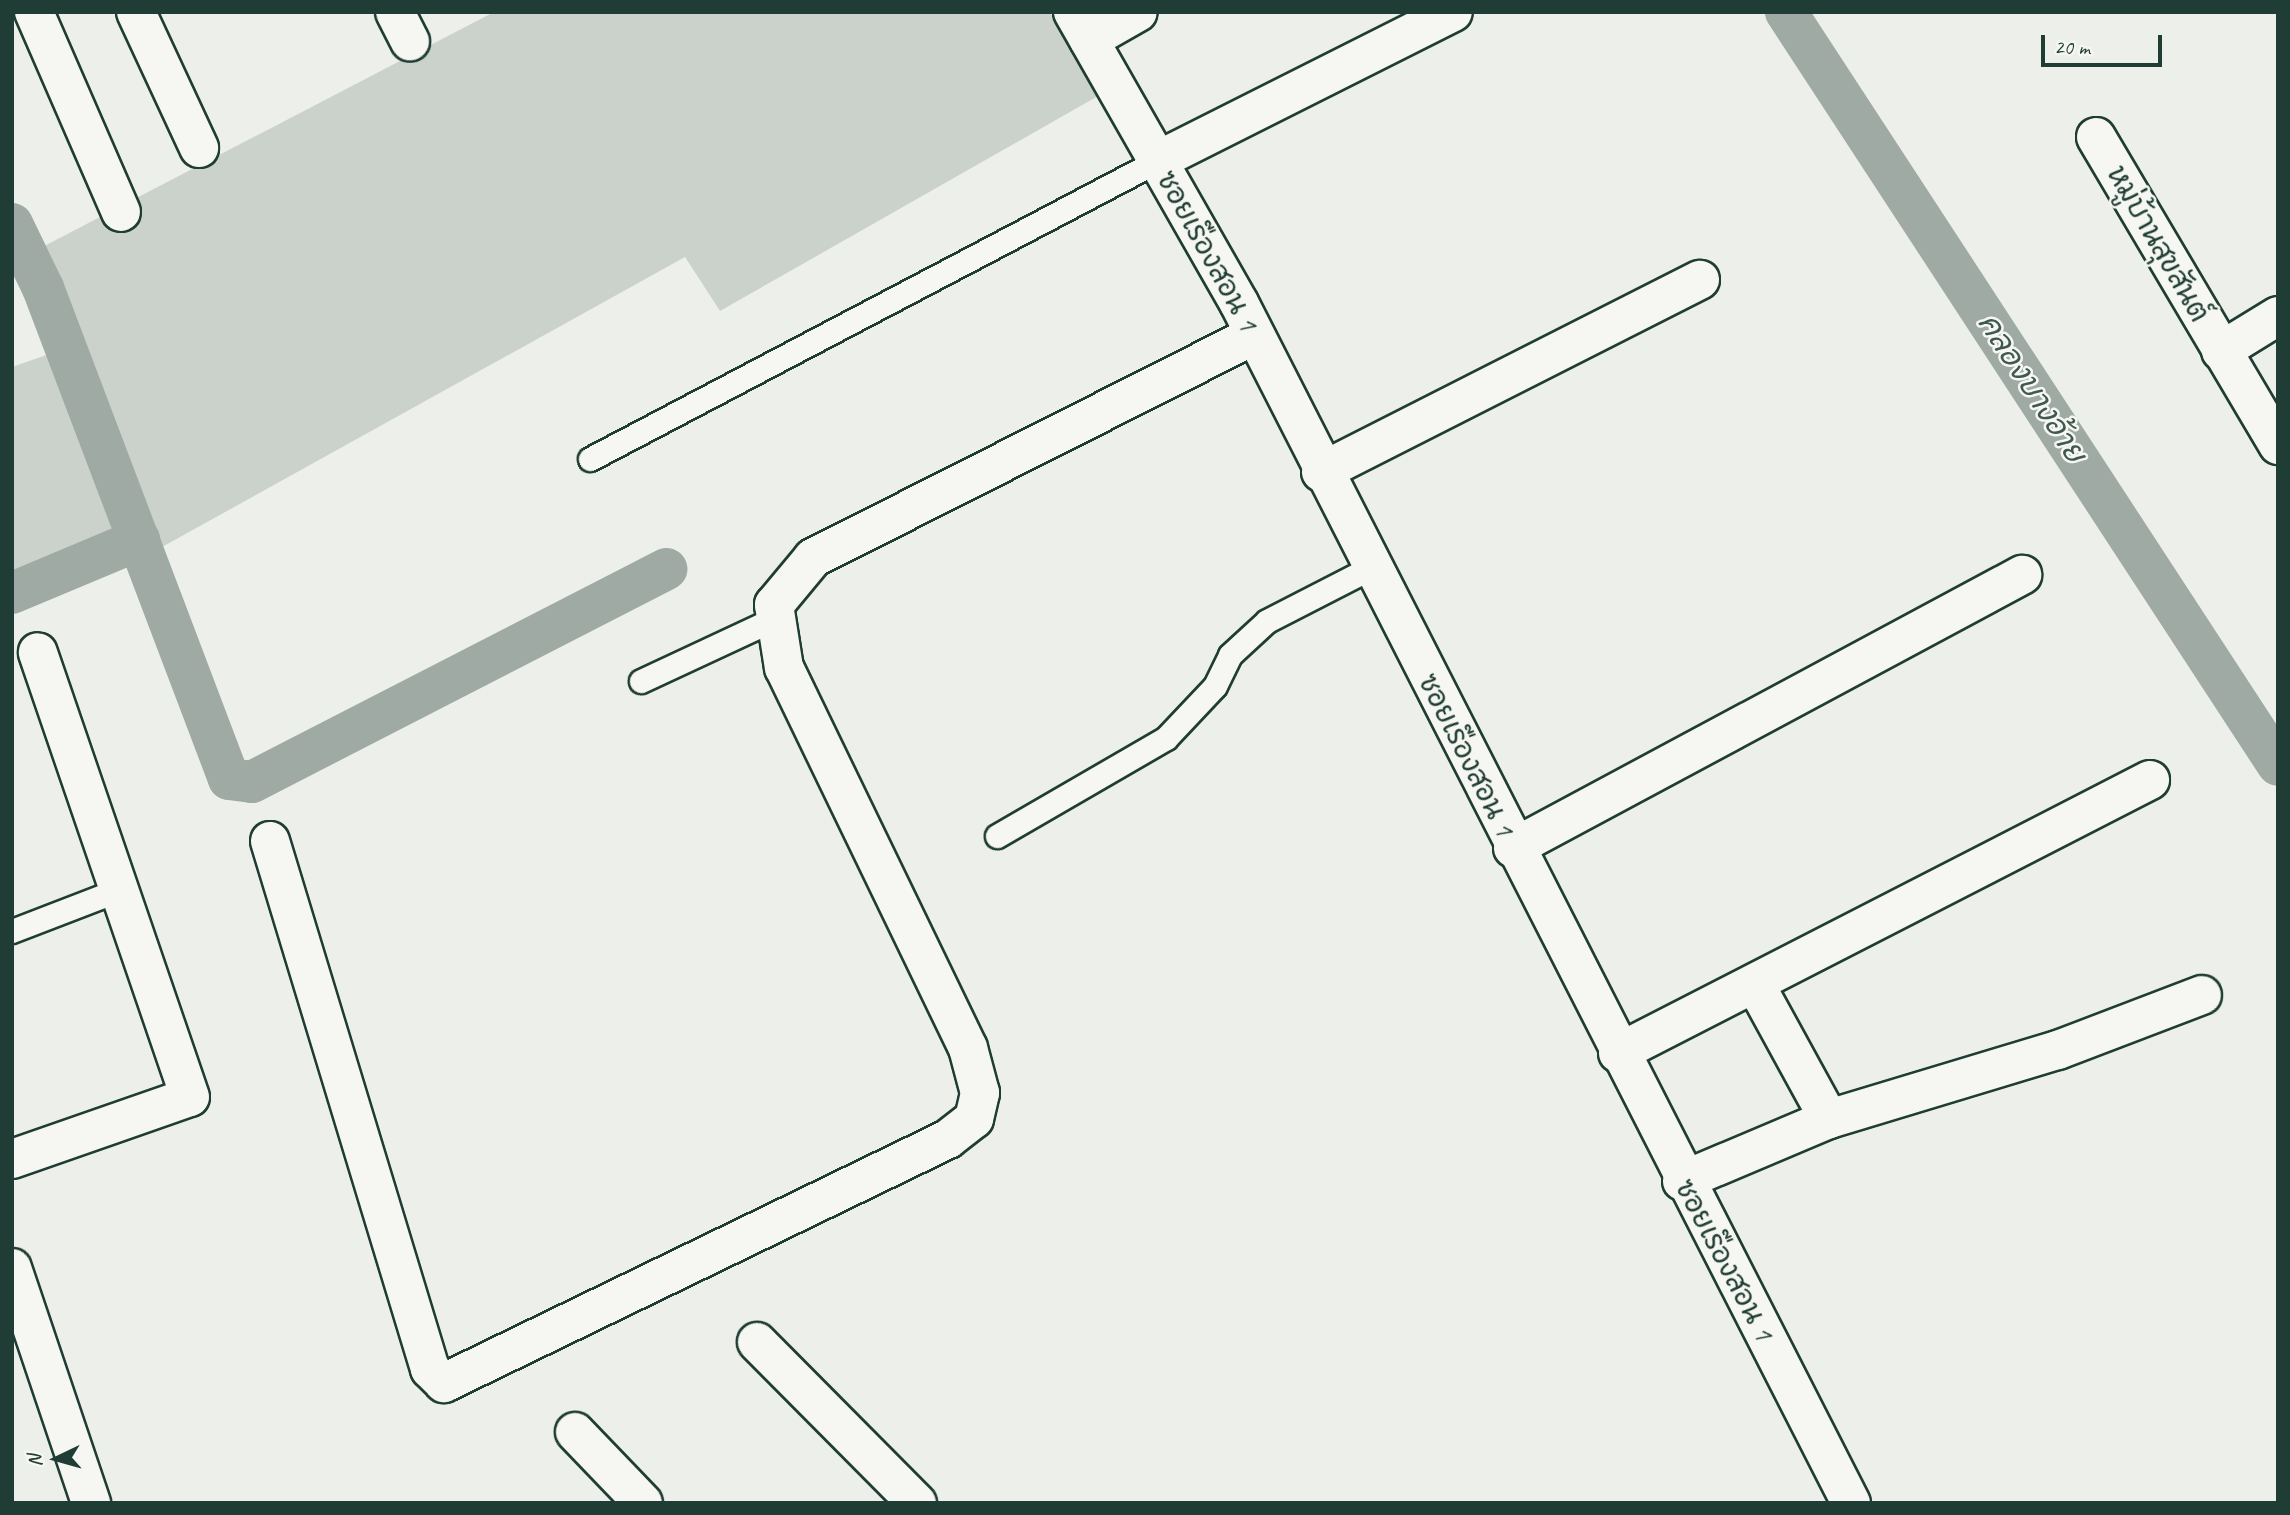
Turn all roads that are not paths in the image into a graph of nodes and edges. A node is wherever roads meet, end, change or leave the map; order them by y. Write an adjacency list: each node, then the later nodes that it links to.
1 (34, 12): 9 (street)
2 (136, 12): 7 (street)
3 (1138, 12): 5 (street)
4 (1453, 12): 8 (street)
5 (1081, 26): 8 (street, ซอยเรืองสอน 1)
6 (2096, 137): 13 (street, หมู่บ้านสุขสันต์)
7 (199, 148)
8 (1157, 160): 12 (street, ซอยเรืองสอน 1); 15 (lane)
9 (121, 212)
10 (1700, 280): 16 (street)
11 (2278, 316): 13 (street, หมู่บ้านสุขสันต์)
12 (1254, 335): 16 (street, ซอยเรืองสอน 1); 19 (street)
13 (2221, 351): 14 (street, หมู่บ้านสุขสันต์)
14 (2278, 445)
15 (590, 459)
16 (1321, 472): 17 (street, ซอยเรืองสอน 1)
17 (1370, 568): 23 (lane); 25 (street, ซอยเรืองสอน 1)
18 (2022, 575): 25 (street)
19 (774, 619): 21 (lane); 24 (street)
20 (38, 653): 26 (street)
21 (640, 681)
22 (2150, 780): 28 (street)
23 (997, 836)
24 (270, 841)
25 (1513, 848): 30 (street, ซอยเรืองสอน 1)
26 (121, 889): 27 (lane); 32 (street)
27 (12, 931)
28 (1755, 984): 30 (street); 31 (street)
29 (2202, 995): 31 (street)
30 (1618, 1054): 33 (street, ซอยเรืองสอน 1)
31 (1829, 1119): 33 (street)
32 (12, 1159)
33 (1682, 1181): 40 (street, ซอยเรืองสอน 1)
34 (12, 1268): 37 (street)
35 (757, 1342): 39 (street)
36 (575, 1432): 38 (street)
37 (91, 1503)
38 (643, 1503)
39 (917, 1503)
40 (1850, 1503)

